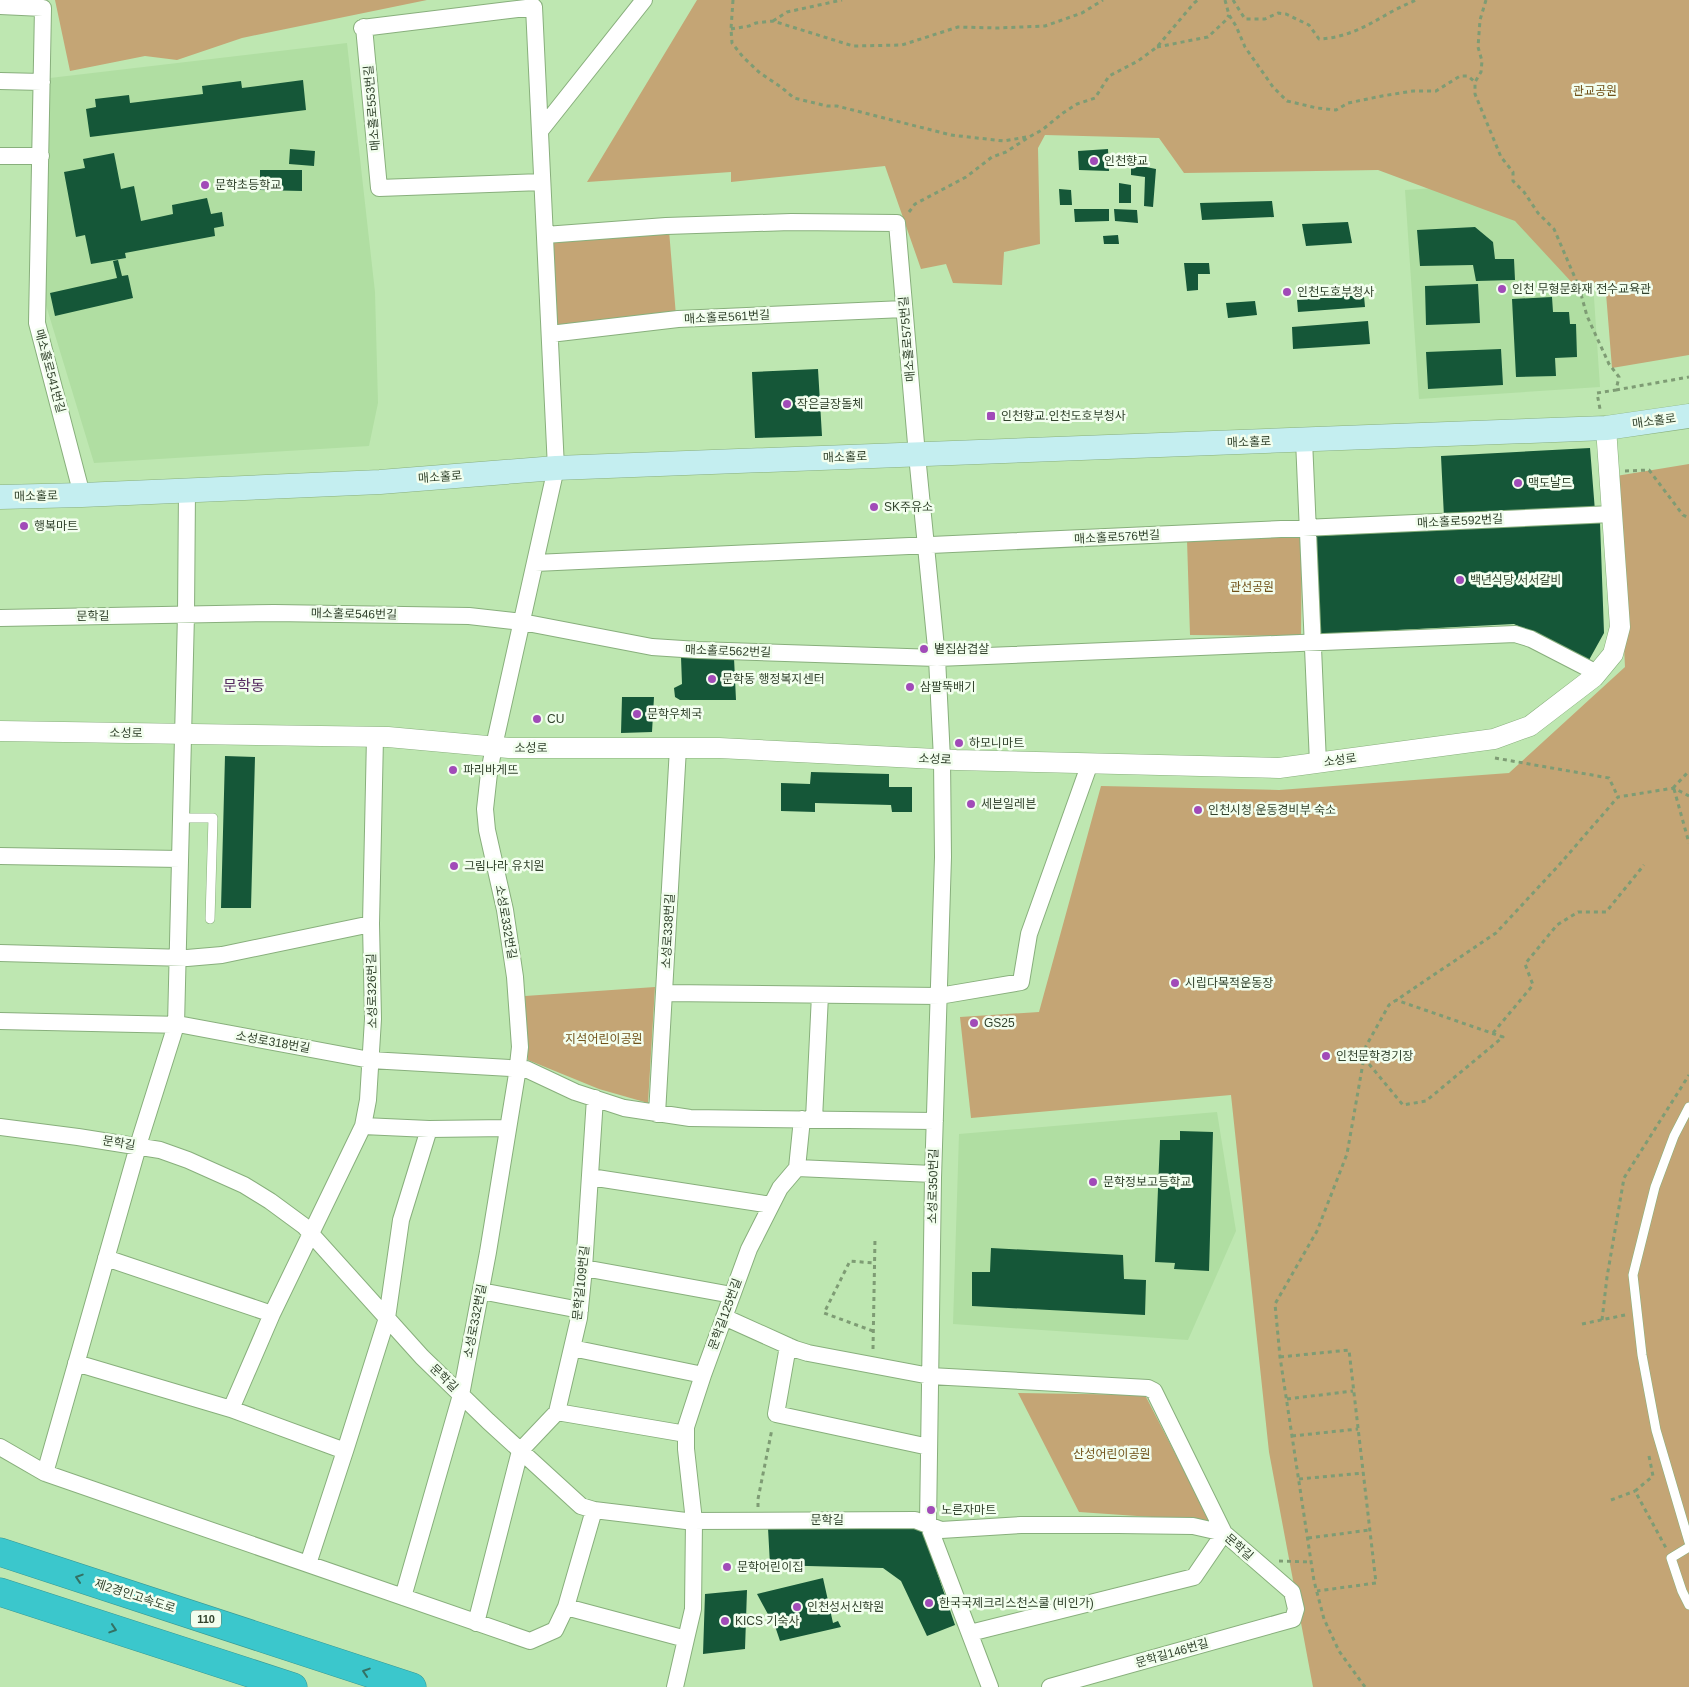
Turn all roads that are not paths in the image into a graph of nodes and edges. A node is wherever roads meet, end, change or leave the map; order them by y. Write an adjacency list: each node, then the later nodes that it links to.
1 (644, 0): 6 (street)
2 (36, 4): 3 (street); 5 (street, 매소홀로541번길)
3 (0, 6)
4 (0, 81): 5 (street)
5 (42, 82): 8 (street, 매소홀로541번길)
6 (540, 132): 9 (street); 9 (street, 매소홀로553번길)
7 (0, 156): 8 (street)
8 (41, 156): 19 (street, 매소홀로541번길)
9 (542, 182): 10 (street)
10 (545, 235): 11 (street, 매소홀로575번길); 12 (street)
11 (904, 309): 12 (street, 매소홀로561번길); 16 (street, 매소홀로575번길)
12 (550, 334): 17 (street)
13 (1689, 416): 14 (main road, 매소홀로)
14 (1606, 428): 15 (main road, 매소홀로); 21 (street, 소성로)
15 (1304, 440): 16 (main road, 매소홀로); 22 (street)
16 (917, 455): 17 (main road, 매소홀로); 23 (street)
17 (556, 468): 18 (main road, 매소홀로); 24 (street)
18 (186, 490): 19 (main road, 매소홀로); 25 (street)
19 (82, 494): 20 (main road, 매소홀로)
20 (0, 496)
21 (1612, 514): 22 (street, 매소홀로592번길); 30 (street, 소성로)
22 (1308, 528): 23 (street, 매소홀로576번길); 28 (street)
23 (926, 545): 24 (street); 29 (street)
24 (535, 563): 27 (street)
25 (186, 614): 26 (street, 문학길); 27 (street, 매소홀로546번길); 32 (street)
26 (0, 618)
27 (522, 622): 29 (street, 매소홀로562번길); 34 (street)
28 (1313, 642): 29 (street); 30 (street); 38 (street)
29 (937, 658): 36 (street)
30 (1597, 672): 38 (street, 소성로)
31 (0, 732): 32 (street, 소성로)
32 (183, 734): 33 (street, 소성로); 39 (street)
33 (375, 737): 34 (street, 소성로); 43 (street, 소성로326번길)
34 (494, 746): 35 (street, 소성로); 52 (street, 소성로332번길)
35 (678, 748): 36 (street, 소성로); 46 (street, 소성로338번길)
36 (942, 759): 37 (street, 소성로); 48 (street, 소성로350번길)
37 (1090, 763): 38 (street, 소성로); 48 (street)
38 (1318, 763)
39 (181, 818): 41 (street); 42 (lane)
40 (0, 856): 41 (street)
41 (180, 859): 45 (street)
42 (210, 919)
43 (371, 924): 45 (street); 51 (street, 소성로326번길)
44 (0, 953): 45 (street)
45 (177, 958): 50 (street)
46 (665, 993): 47 (street); 55 (street, 소성로338번길)
47 (820, 995): 48 (street); 56 (street)
48 (938, 996): 57 (street, 소성로350번길)
49 (0, 1021): 50 (street, 소성로318번길)
50 (176, 1025): 51 (street, 소성로318번길); 62 (street)
51 (370, 1060): 52 (street); 58 (street, 소성로326번길)
52 (518, 1069): 53 (street); 60 (street, 소성로332번길)
53 (595, 1098): 55 (street); 65 (street, 문학길109번길)
54 (1689, 1107): 94 (lane)
55 (657, 1114): 56 (street)
56 (808, 1119): 57 (street); 63 (street)
57 (934, 1121): 64 (street, 소성로350번길)
58 (363, 1126): 61 (street); 67 (street, 소성로326번길)
59 (0, 1127): 62 (street, 문학길)
60 (508, 1128): 61 (street); 70 (street, 소성로332번길)
61 (429, 1129): 75 (street)
62 (138, 1147): 67 (street, 문학길); 68 (street)
63 (798, 1168): 64 (street); 66 (street, 문학길125번길)
64 (933, 1174): 80 (street, 소성로350번길)
65 (590, 1177): 66 (street); 69 (street, 문학길109번길)
66 (771, 1205): 71 (street, 문학길125번길)
67 (310, 1232): 73 (street, 소성로326번길); 75 (street, 문학길)
68 (106, 1258): 73 (street); 78 (street)
69 (584, 1268): 71 (street); 72 (street, 문학길109번길)
70 (480, 1291): 72 (street); 81 (street, 소성로332번길)
71 (732, 1294): 74 (street, 문학길125번길)
72 (580, 1310): 77 (street, 문학길109번길)
73 (272, 1314): 82 (street, 소성로326번길)
74 (724, 1317): 76 (street); 79 (street, 문학길125번길)
75 (387, 1318): 81 (street, 문학길); 87 (street)
76 (788, 1346): 80 (street); 86 (street)
77 (572, 1348): 79 (street); 83 (street, 문학길109번길)
78 (76, 1363): 82 (street); 89 (street)
79 (703, 1375): 84 (street, 문학길125번길)
80 (930, 1376): 86 (street, 소성로350번길); 93 (street)
81 (461, 1394): 88 (street, 문학길); 99 (street, 소성로332번길)
82 (231, 1409): 87 (street)
83 (557, 1412): 84 (street); 88 (street)
84 (686, 1434): 91 (street, 문학길125번길)
85 (0, 1447): 89 (street)
86 (929, 1447): 92 (street, 소성로350번길)
87 (345, 1451): 97 (street)
88 (520, 1451): 90 (street, 문학길); 103 (street)
89 (45, 1473): 97 (street)
90 (594, 1510): 91 (street, 문학길); 101 (street)
91 (694, 1521): 92 (street, 문학길); 105 (street, 문학길125번길)
92 (928, 1524): 93 (street, 문학길); 104 (street)
93 (1224, 1533): 102 (street, 문학길); 104 (street)
94 (1689, 1542)
95 (1689, 1547): 100 (lane)
96 (0, 1552): 107 (highway, 제2경인고속도로 / 110, one-way to 96)
97 (308, 1564): 99 (street)
98 (0, 1592): 106 (highway, one-way to 106)
99 (403, 1597): 103 (street)
100 (1689, 1605)
101 (566, 1607): 103 (street); 105 (street)
102 (1293, 1619): 110 (street, 문학길146번길)
103 (476, 1623)
104 (970, 1633): 109 (street)
105 (686, 1639): 108 (street, 문학길125번길)
106 (293, 1687)
107 (412, 1687)
108 (675, 1687)
109 (990, 1687)
110 (1050, 1687)

